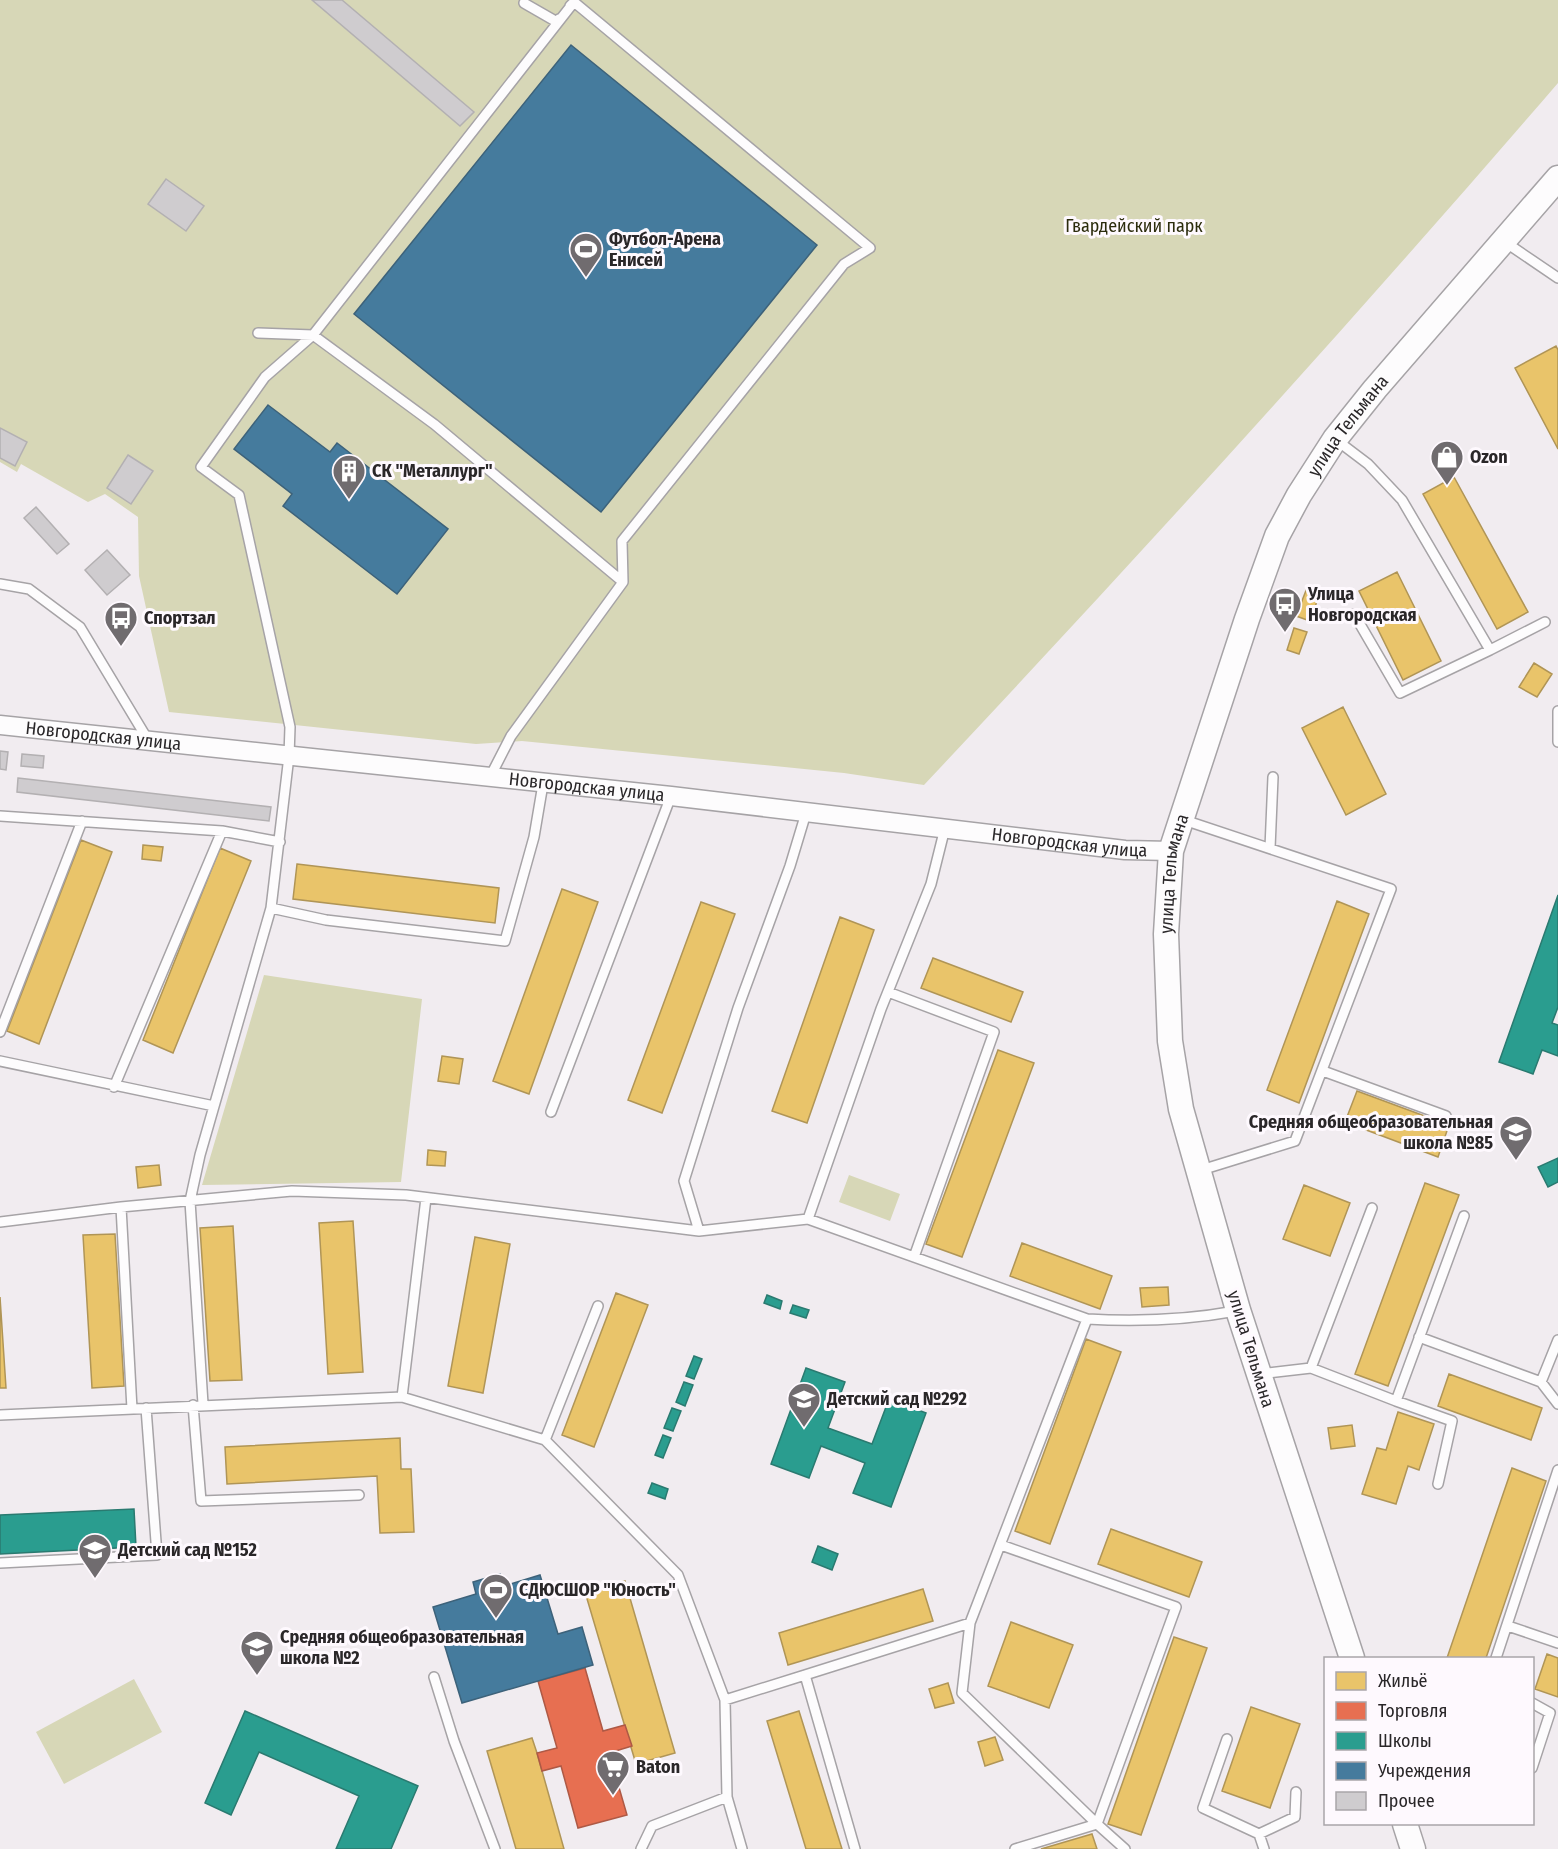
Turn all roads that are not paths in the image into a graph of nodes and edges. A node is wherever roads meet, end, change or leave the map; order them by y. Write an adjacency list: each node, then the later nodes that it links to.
1 (524, 3): 2 (lane)
2 (556, 22): 7 (lane); 9 (lane)
3 (1558, 178): 4 (main road, улица Тельмана)
4 (1504, 241): 5 (lane); 8 (main road, улица Тельмана)
5 (1558, 278)
6 (258, 333): 7 (lane)
7 (313, 335): 9 (lane); 18 (lane)
8 (1335, 439): 13 (lane); 25 (main road, улица Тельмана)
9 (623, 582): 19 (lane)
10 (0, 584): 16 (lane)
11 (1354, 614): 13 (lane)
12 (1545, 621): 13 (lane)
13 (1490, 650)
14 (1558, 711): 17 (lane)
15 (0, 725): 16 (street, Новгородская улица)
16 (149, 741): 18 (street, Новгородская улица)
17 (1558, 742)
18 (289, 756): 19 (street, Новгородская улица); 29 (lane)
19 (490, 777): 21 (street, Новгородская улица)
20 (1273, 777): 30 (lane)
21 (543, 784): 22 (street, Новгородская улица); 32 (lane)
22 (671, 796): 23 (street, Новгородская улица); 39 (lane)
23 (806, 813): 27 (street, Новгородская улица); 49 (lane)
24 (0, 816): 26 (lane)
25 (1179, 818): 30 (lane); 31 (main road, улица Тельмана)
26 (82, 821): 28 (lane); 34 (lane)
27 (945, 828): 31 (street, Новгородская улица); 33 (lane)
28 (222, 831): 29 (lane); 37 (lane)
29 (280, 842): 32 (lane)
30 (1270, 848): 36 (lane)
31 (1171, 851): 41 (main road, улица Тельмана)
32 (272, 908): 38 (lane)
33 (888, 992): 47 (lane); 50 (lane)
34 (0, 1032)
35 (0, 1061): 37 (lane)
36 (1323, 1071): 40 (lane); 41 (lane)
37 (114, 1087): 38 (lane)
38 (214, 1106): 43 (lane)
39 (551, 1112)
40 (1446, 1116)
41 (1198, 1171): 52 (main road, улица Тельмана)
42 (426, 1198): 43 (lane); 49 (lane); 59 (lane)
43 (190, 1200): 44 (lane); 61 (lane)
44 (121, 1207): 48 (lane); 65 (lane)
45 (1372, 1208): 56 (lane)
46 (1464, 1216): 54 (lane)
47 (808, 1219): 49 (lane); 50 (lane)
48 (0, 1222)
49 (699, 1231)
50 (914, 1257): 53 (lane)
51 (598, 1306): 67 (lane)
52 (1239, 1310): 53 (lane); 57 (main road, улица Тельмана)
53 (1087, 1319): 71 (lane)
54 (1419, 1337): 58 (lane); 60 (lane)
55 (1558, 1340): 58 (lane)
56 (1311, 1368): 57 (lane); 60 (lane)
57 (1259, 1374): 76 (main road, улица Тельмана)
58 (1541, 1382): 62 (lane)
59 (402, 1397): 61 (lane); 67 (lane)
60 (1396, 1401): 69 (lane)
61 (203, 1404): 63 (lane)
62 (1558, 1404)
63 (192, 1405): 64 (lane); 70 (lane)
64 (146, 1408): 65 (lane); 72 (lane)
65 (132, 1409): 66 (lane)
66 (0, 1415)
67 (545, 1440): 80 (lane)
68 (1558, 1470): 74 (lane)
69 (1438, 1484)
70 (359, 1495)
71 (1001, 1545): 73 (lane); 86 (lane)
72 (0, 1563)
73 (970, 1623): 78 (lane); 86 (lane)
74 (1508, 1626): 75 (lane); 77 (lane)
75 (1558, 1643)
76 (1351, 1657)
77 (1497, 1657)
78 (805, 1675): 80 (lane); 92 (lane)
79 (434, 1677): 89 (lane)
80 (725, 1700): 85 (lane)
81 (1534, 1704): 83 (lane)
82 (1227, 1739): 88 (lane)
83 (1534, 1765)
84 (1296, 1792): 88 (lane)
85 (728, 1797): 90 (lane); 91 (lane)
86 (1097, 1824): 93 (lane); 94 (lane)
87 (1405, 1825): 96 (main road)
88 (1258, 1834): 95 (lane)
89 (495, 1849)
90 (641, 1849)
91 (742, 1849)
92 (855, 1849)
93 (1015, 1849)
94 (1125, 1849)
95 (1264, 1849)
96 (1413, 1849)

